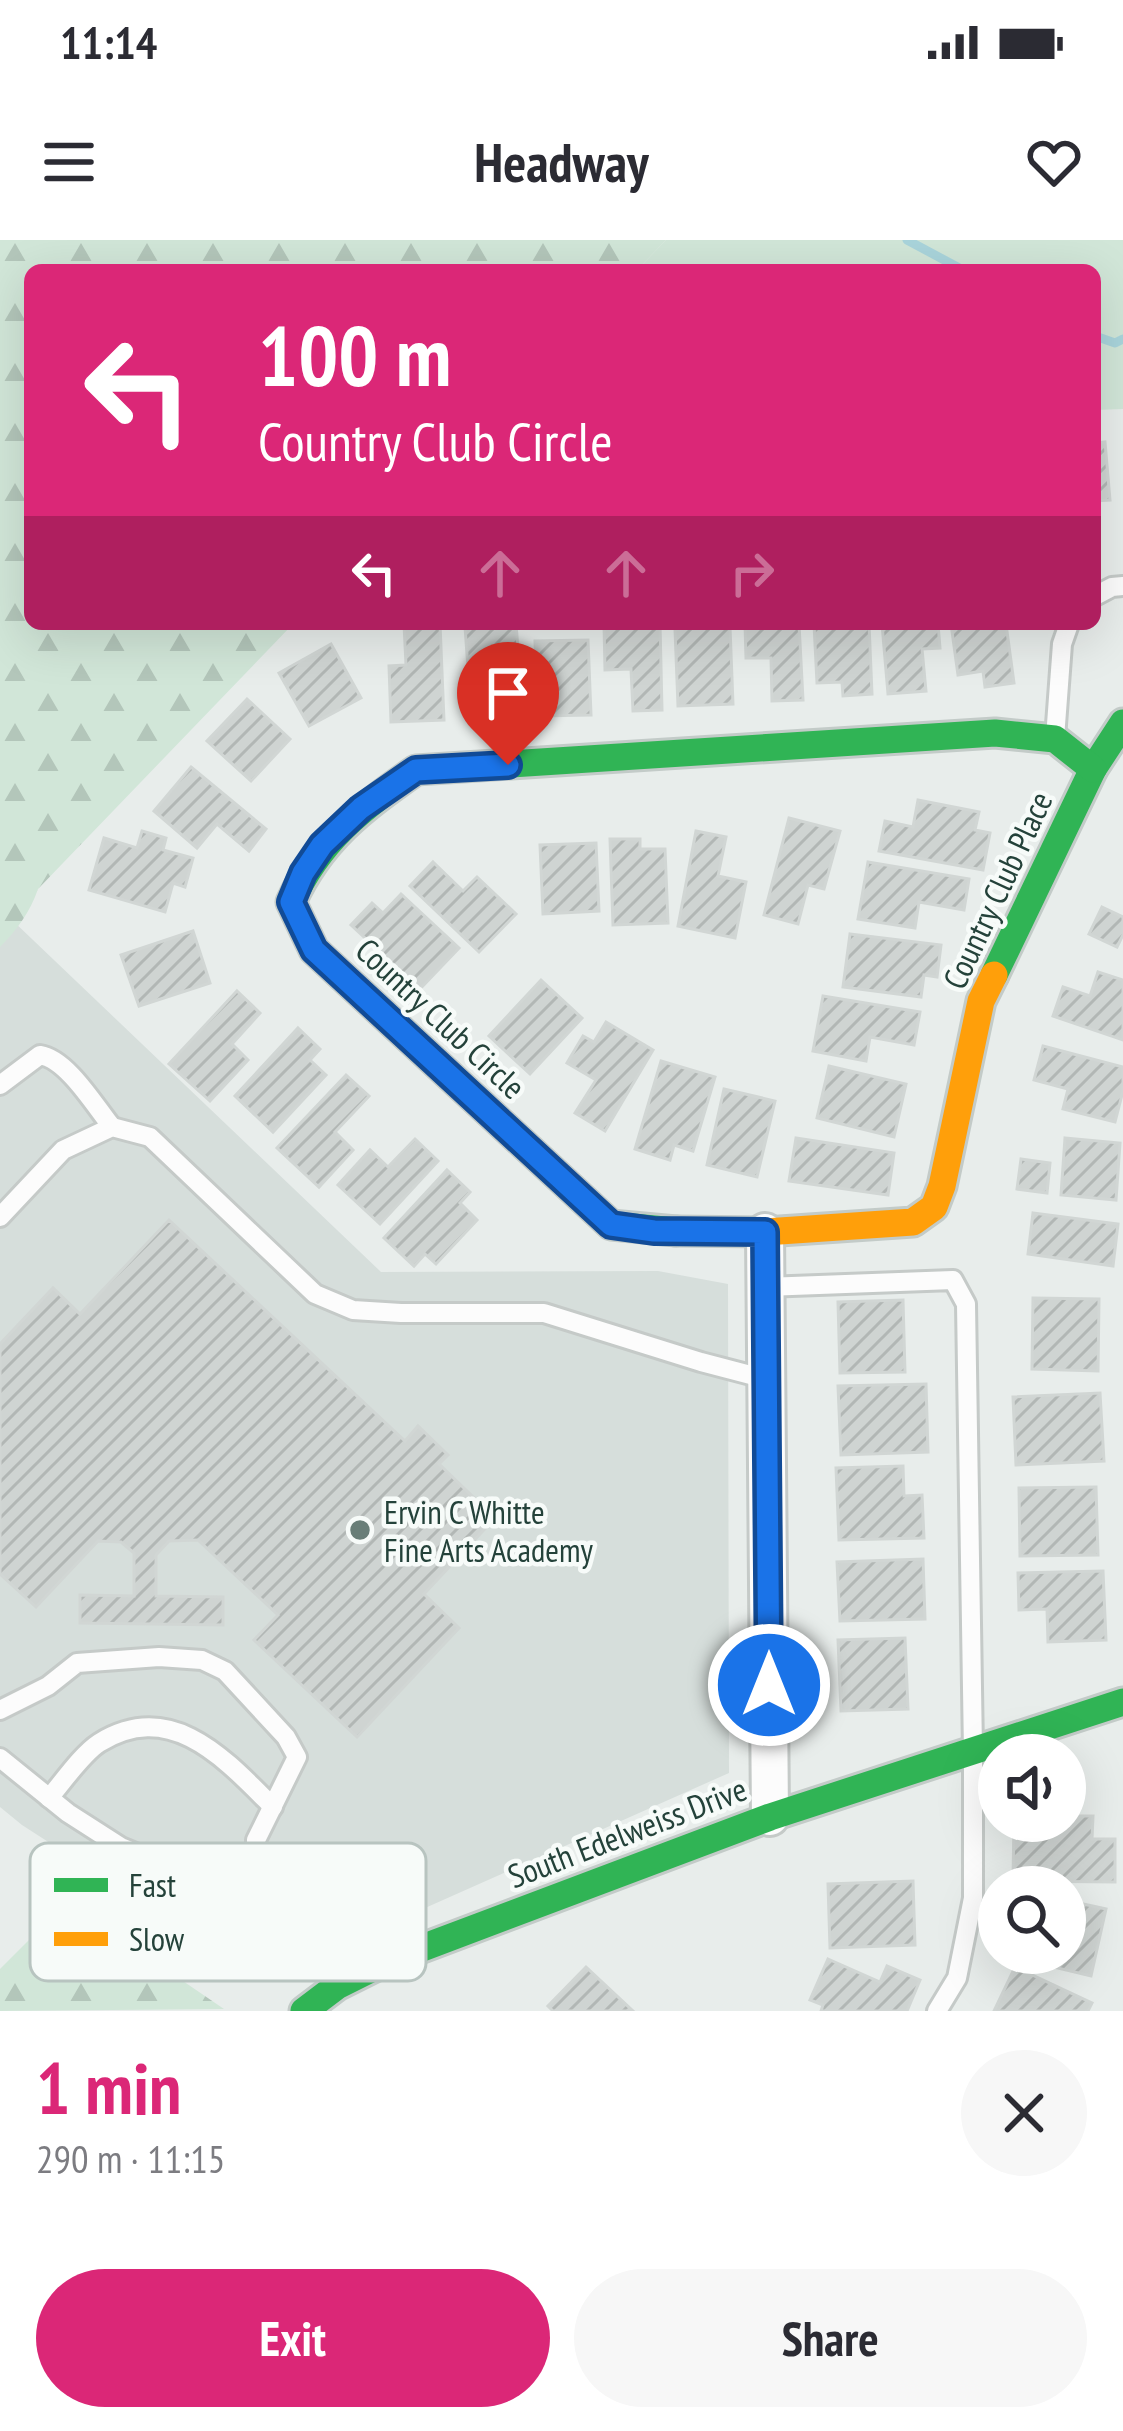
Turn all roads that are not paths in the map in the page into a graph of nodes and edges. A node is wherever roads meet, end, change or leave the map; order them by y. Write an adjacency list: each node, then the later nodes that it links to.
1 (1067, 630): 3 (lane)
2 (1123, 723): 4 (street, Country Club Place)
3 (1055, 739): 4 (street); 8 (street, Country Club Circle)
4 (1093, 769): 8 (street, Country Club Place)
5 (0, 1084): 6 (lane)
6 (112, 1127): 7 (lane); 10 (lane)
7 (0, 1217)
8 (765, 1232): 9 (street)
9 (765, 1287): 10 (street); 13 (lane)
10 (766, 1379): 17 (street)
11 (1123, 1702): 13 (street, South Edelweiss Drive)
12 (0, 1710): 16 (lane)
13 (974, 1751): 17 (street, South Edelweiss Drive); 23 (lane)
14 (0, 1758): 15 (lane)
15 (49, 1798): 16 (lane); 18 (lane)
16 (273, 1808): 19 (lane)
17 (770, 1817): 20 (street, South Edelweiss Drive)
18 (115, 1843)
19 (256, 1843)
20 (426, 1947)
21 (357, 1981): 22 (street, South Edelweiss Drive)
22 (326, 2001)
23 (937, 2011)

